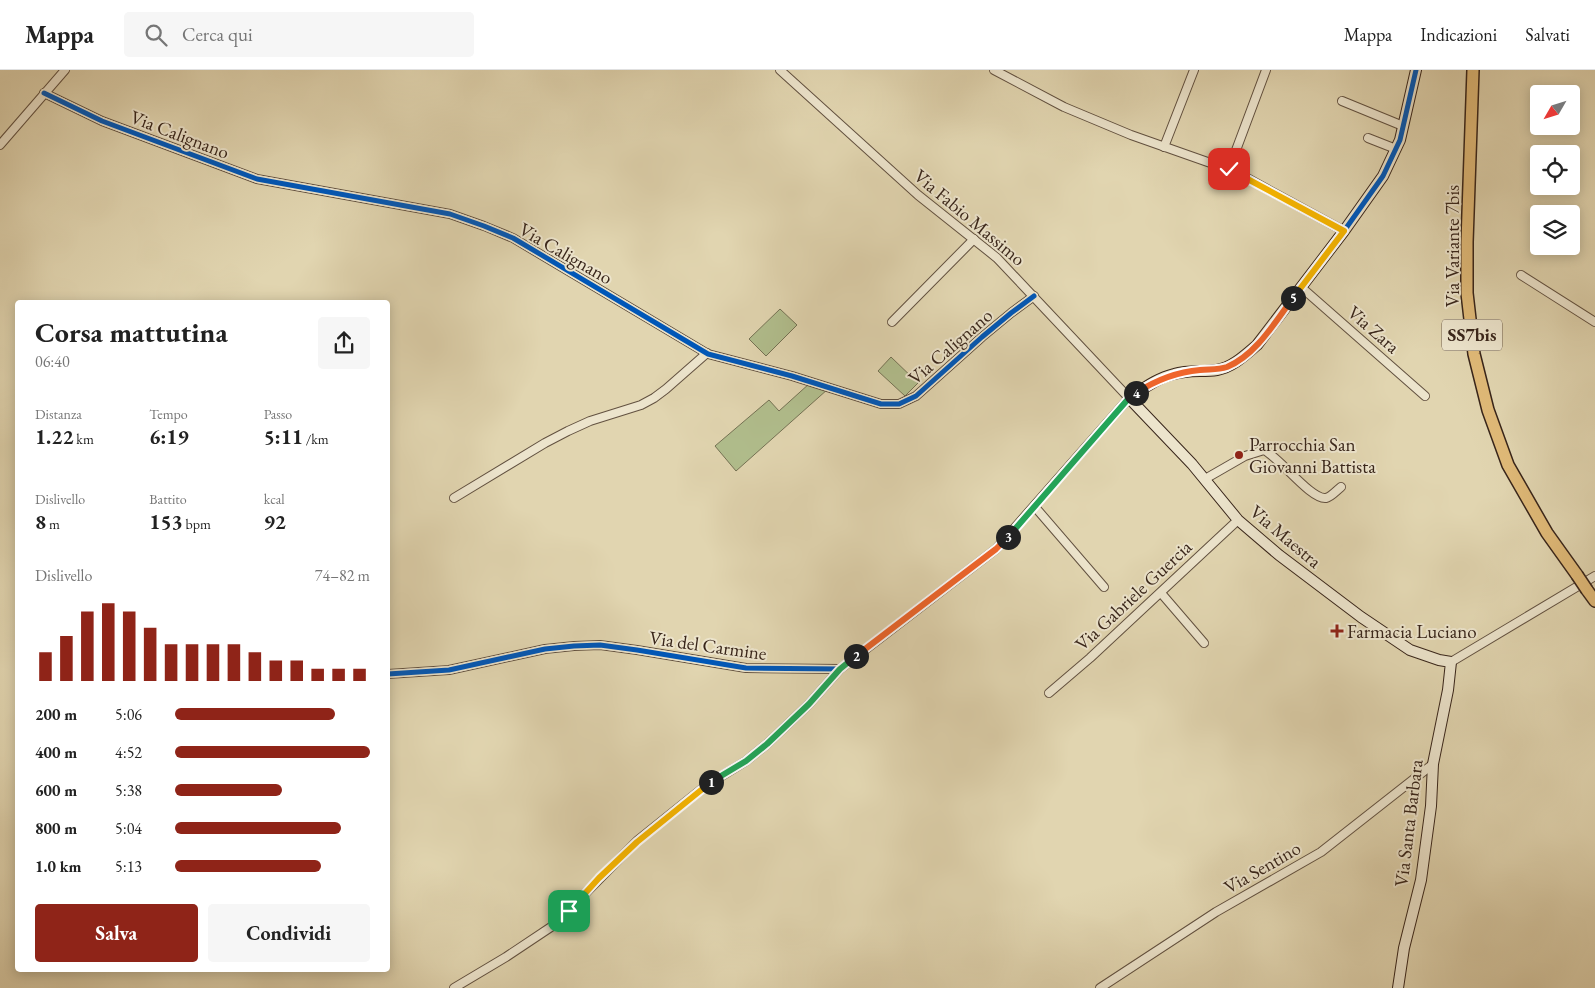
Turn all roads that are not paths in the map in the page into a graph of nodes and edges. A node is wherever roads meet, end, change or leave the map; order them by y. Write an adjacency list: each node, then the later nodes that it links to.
1 (64, 70): 8 (street)
2 (780, 70): 17 (street, Via Fabio Massimo)
3 (994, 70): 13 (street)
4 (1194, 70): 13 (street)
5 (1266, 70): 15 (street)
6 (1416, 70): 10 (street)
7 (1474, 70): 34 (main road, Via Variante 7bis / SS7bis, bridge)
8 (44, 93): 12 (street); 23 (street, Via Calignano)
9 (1342, 101): 10 (street)
10 (1404, 126): 14 (street)
11 (1368, 138): 14 (street)
12 (0, 145)
13 (1164, 147): 15 (street)
14 (1396, 150): 16 (street)
15 (1229, 169): 16 (street)
16 (1344, 231): 19 (street)
17 (974, 239): 20 (street, Via Fabio Massimo); 21 (street)
18 (1521, 276): 22 (street)
19 (1301, 287): 24 (street, Via Zara); 25 (street)
20 (1034, 296): 23 (street, Via Calignano); 25 (street, Via Fabio Massimo)
21 (892, 322)
22 (1595, 322)
23 (707, 353): 28 (street)
24 (1425, 396)
25 (1129, 398): 26 (street, Via Maestra); 29 (street)
26 (1205, 480): 27 (street); 30 (street, Via Maestra)
27 (1342, 487)
28 (454, 498)
29 (1034, 507): 32 (street); 37 (street)
30 (1238, 520): 33 (street, Via Gabriele Guercia); 36 (street, Via Maestra)
31 (1595, 576): 36 (street)
32 (1104, 588)
33 (1161, 593): 35 (street); 39 (street, Via Gabriele Guercia)
34 (1595, 601)
35 (1204, 643)
36 (1450, 662): 40 (street, Via Santa Barbara)
37 (840, 669): 38 (street, Via del Carmine); 41 (street)
38 (390, 674)
39 (1049, 693)
40 (1433, 764): 42 (street, Via Sentino); 43 (street, Via Santa Barbara)
41 (454, 988)
42 (1100, 988)
43 (1398, 988)

